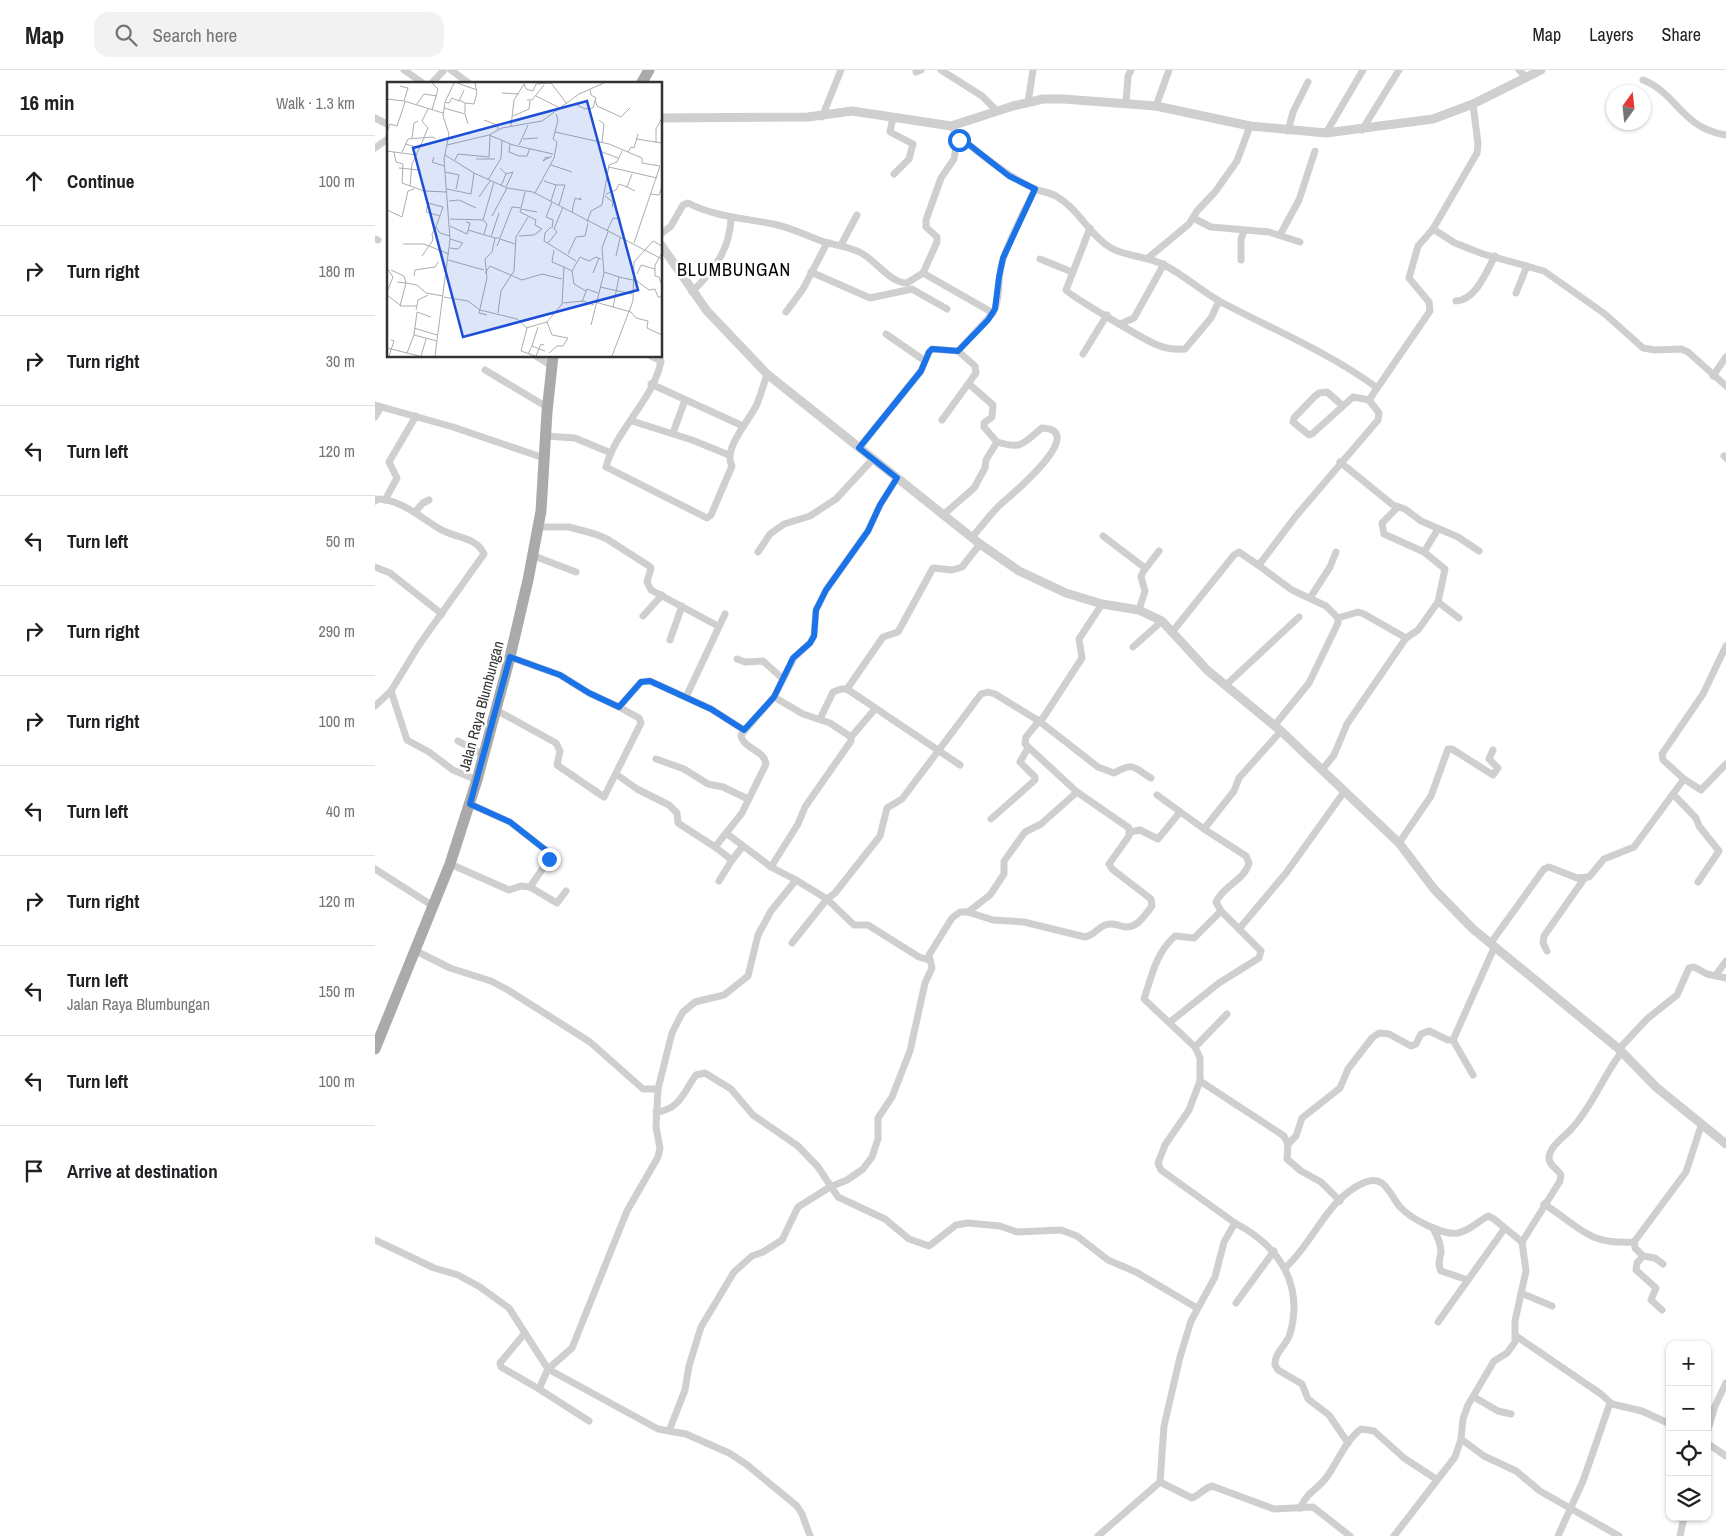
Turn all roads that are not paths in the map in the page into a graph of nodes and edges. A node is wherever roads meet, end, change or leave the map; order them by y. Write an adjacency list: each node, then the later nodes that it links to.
1 (403, 70): 17 (street)
2 (444, 70): 18 (street)
3 (451, 70): 19 (street)
4 (649, 70): 20 (main road)
5 (841, 70): 27 (street)
6 (941, 70): 14 (street)
7 (1033, 70): 22 (street)
8 (1131, 70): 23 (street)
9 (1169, 70): 25 (street)
10 (1363, 70): 36 (street)
11 (1399, 70): 35 (street)
12 (1519, 70): 15 (street)
13 (1541, 70): 15 (street)
14 (950, 72): 26 (street)
15 (1527, 78): 24 (street)
16 (1643, 80): 37 (street)
17 (421, 82)
18 (433, 82)
19 (467, 82)
20 (642, 82)
21 (1308, 82): 34 (street)
22 (1028, 102): 23 (street); 26 (street)
23 (1126, 102): 25 (street)
24 (1473, 104): 35 (street); 48 (street)
25 (1156, 106): 33 (street)
26 (997, 111): 32 (street)
27 (822, 117): 28 (street); 30 (street)
28 (893, 117): 32 (street); 42 (street)
29 (375, 118): 31 (street)
30 (663, 118)
31 (387, 123)
32 (951, 126): 38 (street)
33 (1250, 126): 34 (street); 46 (street)
34 (1289, 130): 36 (street)
35 (1362, 130): 36 (street)
36 (1326, 133)
37 (1726, 135)
38 (958, 136): 43 (street); 64 (street)
39 (387, 139): 40 (street)
40 (375, 148)
41 (1315, 150): 51 (street)
42 (894, 174)
43 (1035, 189): 47 (street); 71 (street)
44 (857, 215): 54 (street)
45 (731, 218): 50 (street); 53 (street); 65 (street)
46 (1193, 218): 49 (street); 57 (street)
47 (1090, 228): 57 (street); 63 (street)
48 (1433, 229): 56 (street); 87 (street)
49 (1244, 231): 51 (street); 59 (street)
50 (663, 232)
51 (1280, 235): 52 (street)
52 (1300, 242)
53 (827, 243): 54 (street); 62 (street)
54 (841, 245): 64 (street)
55 (663, 248): 65 (street)
56 (1495, 256): 61 (street); 68 (street)
57 (1148, 258): 60 (street)
58 (1039, 259): 63 (street)
59 (1241, 260)
60 (1164, 264): 67 (street); 73 (street)
61 (1527, 266): 66 (street); 83 (street)
62 (811, 272): 69 (street); 70 (street)
63 (1072, 272): 72 (street)
64 (923, 273): 71 (street)
65 (692, 292): 82 (street)
66 (1516, 293)
67 (1219, 301): 73 (street); 87 (street)
68 (1456, 301)
69 (947, 309)
70 (786, 312)
71 (993, 313): 75 (street)
72 (1107, 315): 73 (street); 76 (street)
73 (1120, 324)
74 (887, 334): 79 (street)
75 (958, 351): 79 (street); 85 (street)
76 (1083, 354)
77 (1726, 357): 83 (street)
78 (655, 358): 84 (street)
79 (925, 360): 101 (street)
80 (552, 361): 92 (main road, Jalan Raya Blumbungan)
81 (485, 370): 92 (street)
82 (767, 374): 97 (street); 101 (street)
83 (1713, 376): 86 (street)
84 (651, 384): 88 (street); 96 (street)
85 (969, 384): 95 (street); 100 (street)
86 (1726, 386)
87 (1376, 388): 89 (street)
88 (685, 400): 97 (street); 98 (street)
89 (1369, 400): 91 (street); 106 (street)
90 (378, 406): 93 (street); 94 (street)
91 (1343, 406): 91 (street)
92 (547, 407): 99 (main road, Jalan Raya Blumbungan)
93 (416, 416): 104 (street); 108 (street)
94 (375, 417)
95 (942, 420)
96 (632, 421): 98 (street); 102 (street)
97 (743, 426): 103 (street)
98 (673, 433): 103 (street)
99 (545, 436): 102 (street); 104 (main road, Jalan Raya Blumbungan)
100 (997, 442): 113 (street); 116 (street)
101 (859, 448): 105 (street)
102 (611, 453): 103 (street)
103 (729, 455)
104 (544, 458): 114 (main road, Jalan Raya Blumbungan)
105 (873, 459): 107 (street); 121 (street)
106 (1341, 462): 111 (street); 125 (street)
107 (897, 478): 113 (street); 150 (street)
108 (385, 500): 110 (street); 112 (street)
109 (429, 500): 112 (street)
110 (375, 501)
111 (1398, 507): 115 (street); 123 (street)
112 (415, 512): 135 (street)
113 (943, 515): 116 (street)
114 (539, 527): 124 (main road, Jalan Raya Blumbungan); 129 (street)
115 (1438, 529): 120 (street); 123 (street)
116 (973, 536): 118 (street)
117 (1103, 536): 127 (street)
118 (980, 544): 132 (street); 152 (street)
119 (1159, 551): 127 (street)
120 (1479, 551)
121 (757, 552)
122 (1336, 552): 130 (street)
123 (1424, 552): 131 (street)
124 (533, 556): 128 (street); 148 (main road, Jalan Raya Blumbungan)
125 (1257, 565): 130 (street); 143 (street)
126 (375, 567): 135 (street)
127 (1145, 568): 134 (street)
128 (576, 572)
129 (662, 595): 133 (street); 137 (street)
130 (1310, 598): 139 (street)
131 (1438, 602): 140 (street); 144 (street)
132 (1102, 604): 134 (street); 161 (street)
133 (682, 606): 142 (street); 145 (street)
134 (1139, 610): 141 (street)
135 (442, 614): 153 (street)
136 (725, 614): 142 (street)
137 (643, 616)
138 (1299, 617): 151 (street)
139 (1338, 618): 144 (street); 162 (street)
140 (1459, 618)
141 (1162, 621): 143 (street); 147 (street)
142 (719, 626): 154 (street)
143 (1173, 631): 151 (street)
144 (1406, 638): 173 (street)
145 (670, 640)
146 (1726, 646): 176 (street)
147 (1133, 647)
148 (510, 657): 157 (street); 158 (main road, Jalan Raya Blumbungan)
149 (737, 659): 150 (street)
150 (783, 679): 155 (street)
151 (1226, 685): 162 (street)
152 (847, 690): 159 (street); 160 (street)
153 (391, 691): 156 (street); 177 (street)
154 (686, 697): 157 (street); 163 (street)
155 (774, 697): 160 (street); 163 (street)
156 (375, 706)
157 (619, 707): 174 (street)
158 (496, 710): 169 (main road, Jalan Raya Blumbungan); 174 (street)
159 (875, 710): 164 (street); 167 (street)
160 (820, 719): 164 (street)
161 (1039, 721): 166 (street); 167 (street); 175 (street)
162 (1278, 728): 173 (street); 186 (street)
163 (744, 730): 182 (street)
164 (851, 737): 194 (street)
165 (458, 741): 169 (street)
166 (1029, 748): 178 (street); 185 (street)
167 (937, 750): 172 (street); 202 (street)
168 (1493, 750): 189 (street)
169 (484, 754): 177 (main road, Jalan Raya Blumbungan)
170 (656, 759): 182 (street)
171 (1726, 764): 176 (street)
172 (961, 765)
173 (1322, 770): 179 (street)
174 (616, 774): 191 (street)
175 (1151, 778)
176 (1683, 779): 180 (street)
177 (477, 780): 183 (main road, Jalan Raya Blumbungan)
178 (1077, 792): 187 (street); 205 (street)
179 (1345, 792): 189 (street); 206 (street)
180 (1673, 794): 196 (street); 199 (street)
181 (1157, 796): 184 (street)
182 (749, 799): 188 (street)
183 (470, 804): 193 (main road, Jalan Raya Blumbungan); 200 (street)
184 (1180, 812): 186 (street); 187 (street)
185 (991, 820)
186 (1204, 828): 204 (street)
187 (1129, 832): 205 (street)
188 (726, 833): 190 (street); 191 (street)
189 (1399, 843): 208 (street)
190 (743, 846): 192 (street); 194 (street)
191 (715, 847): 192 (street)
192 (732, 860): 198 (street)
193 (450, 864): 200 (street); 203 (main road, Jalan Raya Blumbungan)
194 (771, 867): 197 (street)
195 (375, 868): 203 (street)
196 (1583, 879): 208 (street); 210 (street)
197 (796, 880): 202 (street); 223 (street)
198 (719, 881)
199 (1698, 882)
200 (530, 887): 201 (street)
201 (566, 892)
202 (827, 900): 207 (street); 211 (street)
203 (433, 906): 209 (main road, Jalan Raya Blumbungan)
204 (1221, 911): 206 (street); 216 (street)
205 (968, 912): 211 (street)
206 (1239, 929): 216 (street)
207 (792, 942)
208 (1492, 946): 217 (street); 220 (street)
209 (416, 951): 219 (main road, Jalan Raya Blumbungan); 223 (street)
210 (1547, 951)
211 (929, 960): 228 (street)
212 (1726, 962): 213 (street)
213 (1716, 975): 214 (street); 220 (street)
214 (1726, 978)
215 (1227, 1014): 218 (street)
216 (1170, 1022): 218 (street)
217 (1453, 1040): 221 (street); 226 (street)
218 (1195, 1047): 222 (street)
219 (375, 1049)
220 (1620, 1051): 225 (street); 230 (street)
221 (1473, 1075)
222 (1199, 1081): 226 (street); 231 (street)
223 (657, 1089): 224 (street)
224 (656, 1112): 228 (street); 250 (street)
225 (1701, 1126): 227 (street); 236 (street)
226 (1288, 1144): 229 (street)
227 (1726, 1144)
228 (830, 1187): 245 (street); 258 (street)
229 (1340, 1201): 232 (street); 240 (street)
230 (1544, 1204): 235 (street); 236 (street)
231 (1235, 1223): 237 (street); 245 (street)
232 (1433, 1228): 233 (street); 241 (street)
233 (1505, 1228): 235 (street); 241 (street)
234 (375, 1240): 248 (street)
235 (1522, 1242): 242 (street)
236 (1634, 1242): 238 (street)
237 (1274, 1252): 240 (street); 243 (street)
238 (1643, 1256): 239 (street); 246 (street)
239 (1663, 1264)
240 (1286, 1268): 261 (street)
241 (1468, 1280): 247 (street)
242 (1521, 1293): 244 (street); 249 (street)
243 (1236, 1303)
244 (1552, 1306)
245 (1197, 1308): 265 (street)
246 (1662, 1310)
247 (1438, 1322)
248 (525, 1333): 250 (street); 252 (street)
249 (1516, 1336): 253 (street); 254 (street)
250 (548, 1369): 252 (street); 258 (street)
251 (1726, 1384): 259 (street)
252 (539, 1389): 256 (street)
253 (1474, 1397): 255 (street); 260 (street)
254 (1612, 1404): 257 (street); 267 (street)
255 (1511, 1414)
256 (589, 1421)
257 (1666, 1422)
258 (669, 1430): 269 (street)
259 (1708, 1431)
260 (1461, 1439): 264 (street); 267 (street)
261 (1348, 1443): 264 (street); 266 (street)
262 (1711, 1446): 263 (street)
263 (1726, 1456)
264 (1436, 1479): 272 (street)
265 (1160, 1482): 266 (street); 270 (street)
266 (1300, 1508): 271 (street)
267 (1569, 1509): 273 (street); 274 (street)
268 (1683, 1521): 275 (street)
269 (810, 1536)
270 (1098, 1536)
271 (1350, 1536)
272 (1394, 1536)
273 (1558, 1536)
274 (1619, 1536)
275 (1680, 1536)

